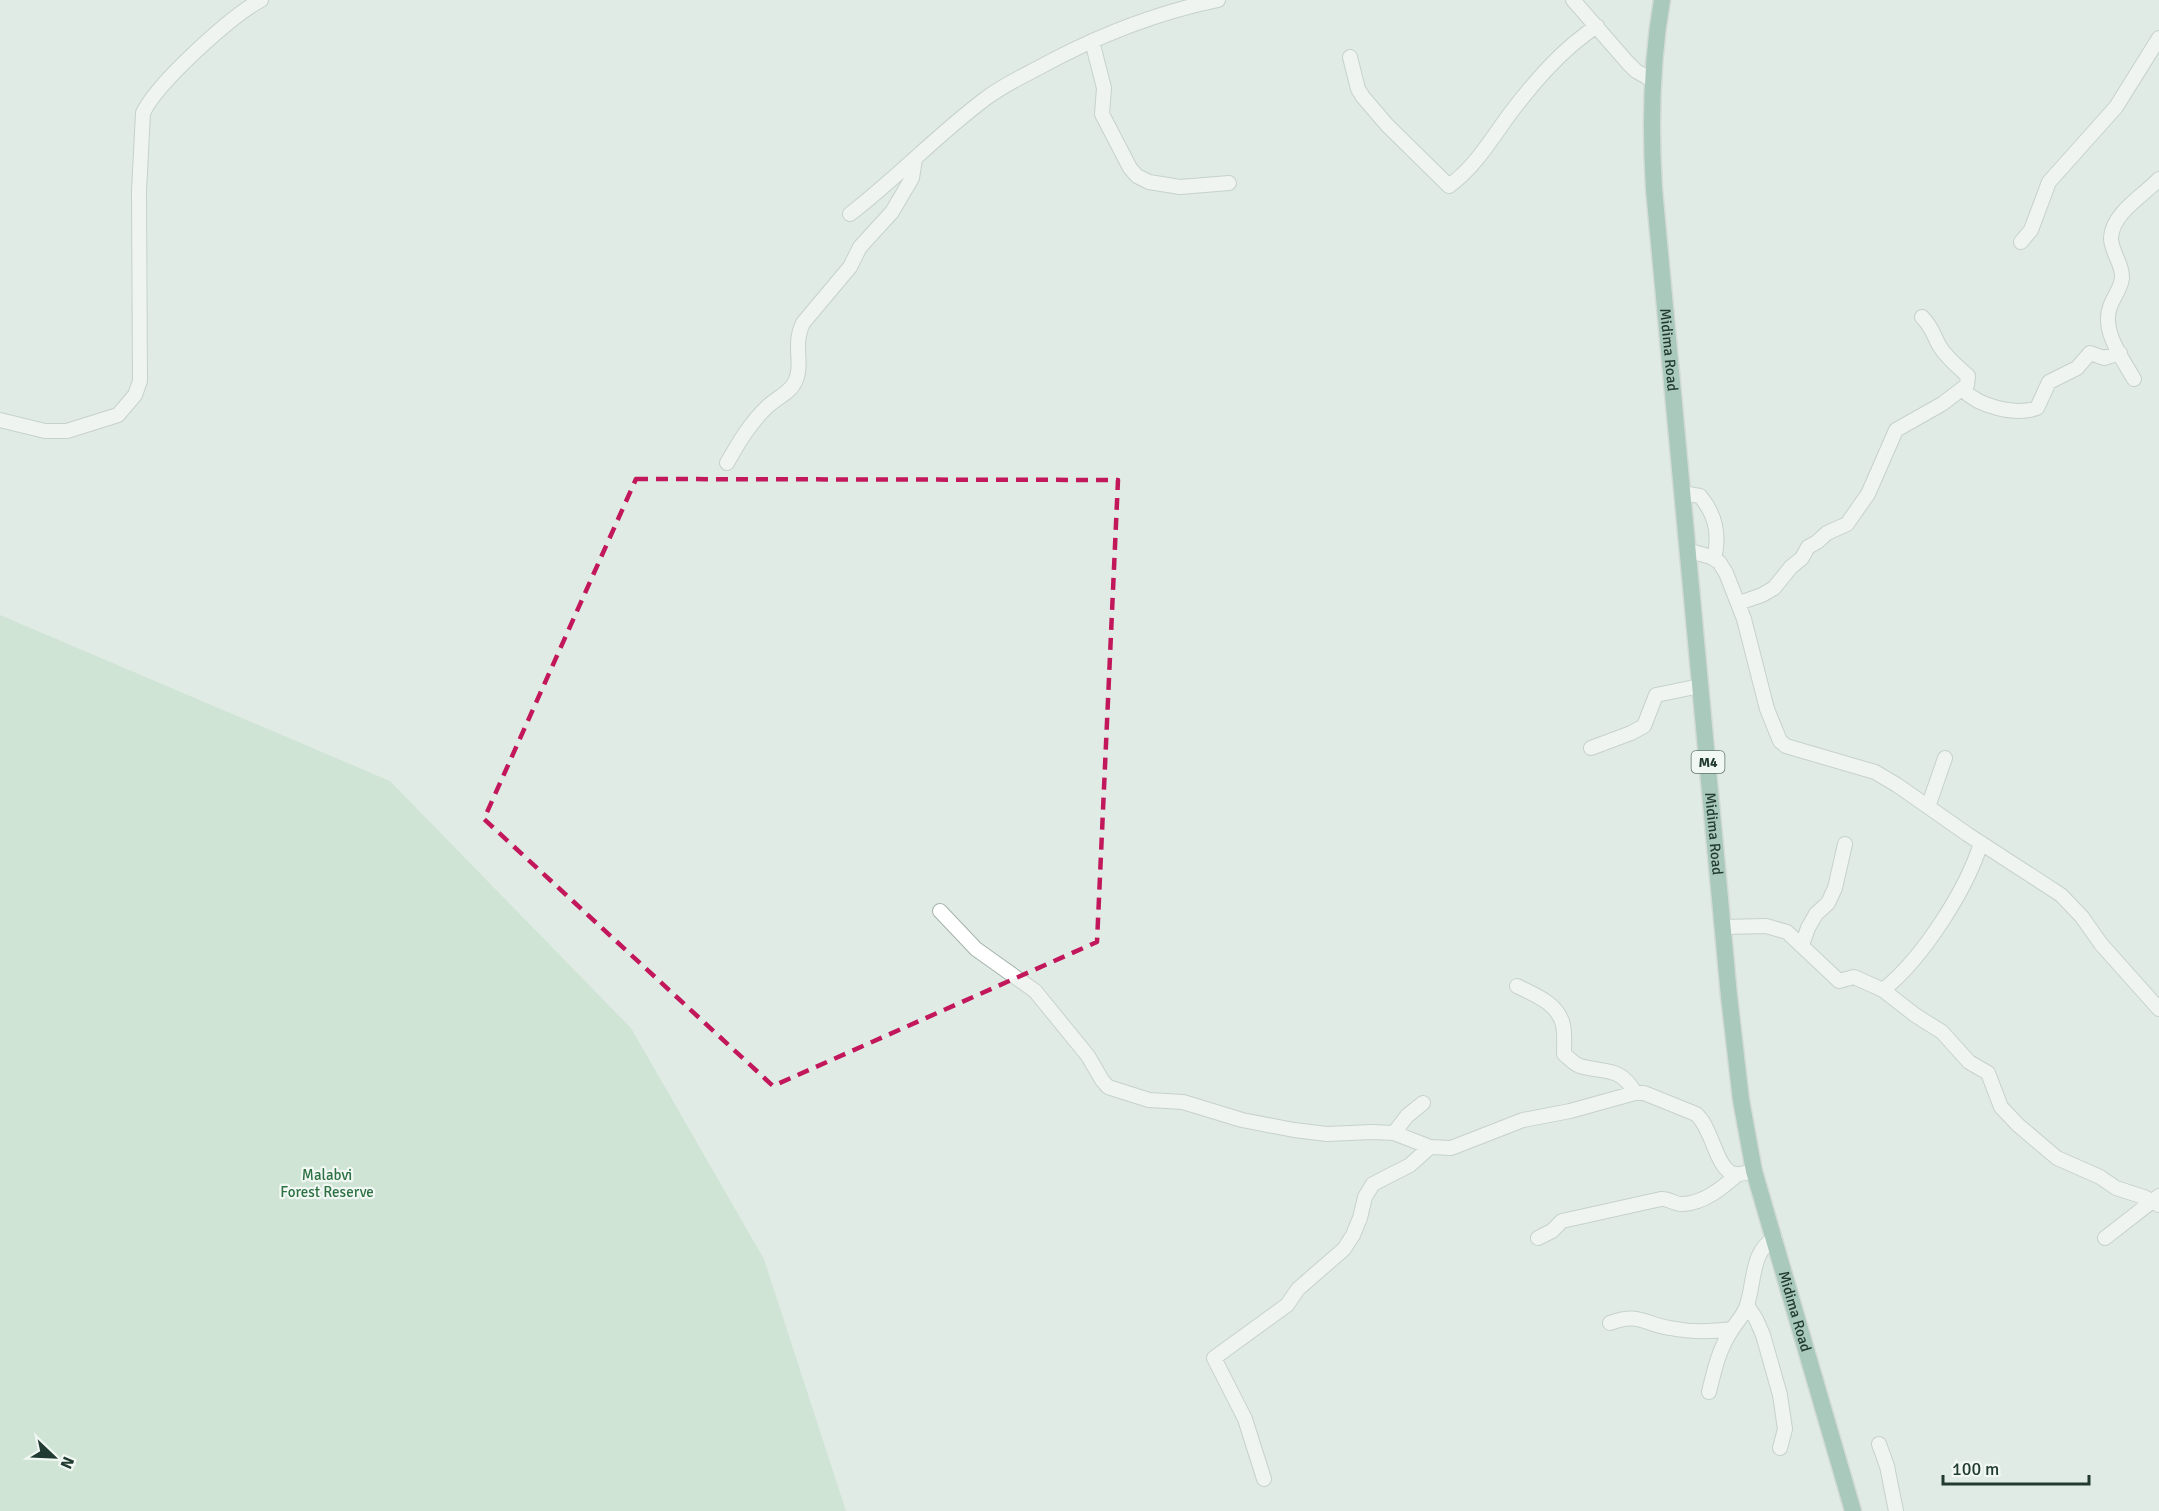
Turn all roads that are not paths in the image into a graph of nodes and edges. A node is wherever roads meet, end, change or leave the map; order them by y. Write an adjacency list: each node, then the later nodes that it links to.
1 (261, 0): 19 (street)
2 (1218, 0): 7 (street)
3 (1573, 0): 5 (street)
4 (1662, 0): 9 (main road, Midima Road / M4)
5 (1597, 26): 8 (street); 9 (street)
6 (2159, 38): 14 (street)
7 (1092, 41): 10 (street); 12 (street)
8 (1350, 57)
9 (1652, 80): 21 (main road, Midima Road / M4)
10 (915, 159): 13 (street); 20 (street)
11 (2159, 179): 16 (street)
12 (1229, 183)
13 (850, 214)
14 (2021, 242)
15 (1922, 317): 18 (street)
16 (2120, 353): 17 (street); 18 (street)
17 (2133, 379)
18 (1963, 390): 24 (street)
19 (0, 420)
20 (727, 463)
21 (1682, 493): 22 (main road, Midima Road / M4); 23 (street)
22 (1687, 550): 23 (street); 25 (main road, Midima Road / M4)
23 (1714, 559): 24 (street)
24 (1739, 603): 28 (street)
25 (1700, 686): 26 (street); 32 (main road, Midima Road / M4)
26 (1591, 748)
27 (1945, 758): 28 (street)
28 (1928, 807): 29 (street)
29 (1981, 843): 35 (street); 36 (street)
30 (1845, 844): 33 (street)
31 (940, 911): 39 (street)
32 (1724, 927): 33 (street); 41 (main road, Midima Road / M4)
33 (1802, 945): 35 (street)
34 (1517, 986): 37 (street)
35 (1883, 990): 43 (street)
36 (2159, 1009)
37 (1635, 1093): 40 (street); 42 (street)
38 (1423, 1103): 39 (street)
39 (1394, 1133): 40 (street)
40 (1430, 1147): 53 (street)
41 (1754, 1171): 42 (street); 45 (main road, Midima Road / M4)
42 (1737, 1175): 44 (street)
43 (2157, 1201): 46 (street)
44 (1538, 1238)
45 (1775, 1238): 47 (street); 54 (main road, Midima Road / M4)
46 (2105, 1238)
47 (1747, 1305): 49 (street); 52 (street)
48 (1610, 1323): 49 (street)
49 (1732, 1329): 50 (street)
50 (1709, 1392)
51 (1879, 1444): 55 (street)
52 (1780, 1448)
53 (1264, 1479)
54 (1853, 1511)
55 (1896, 1511)

